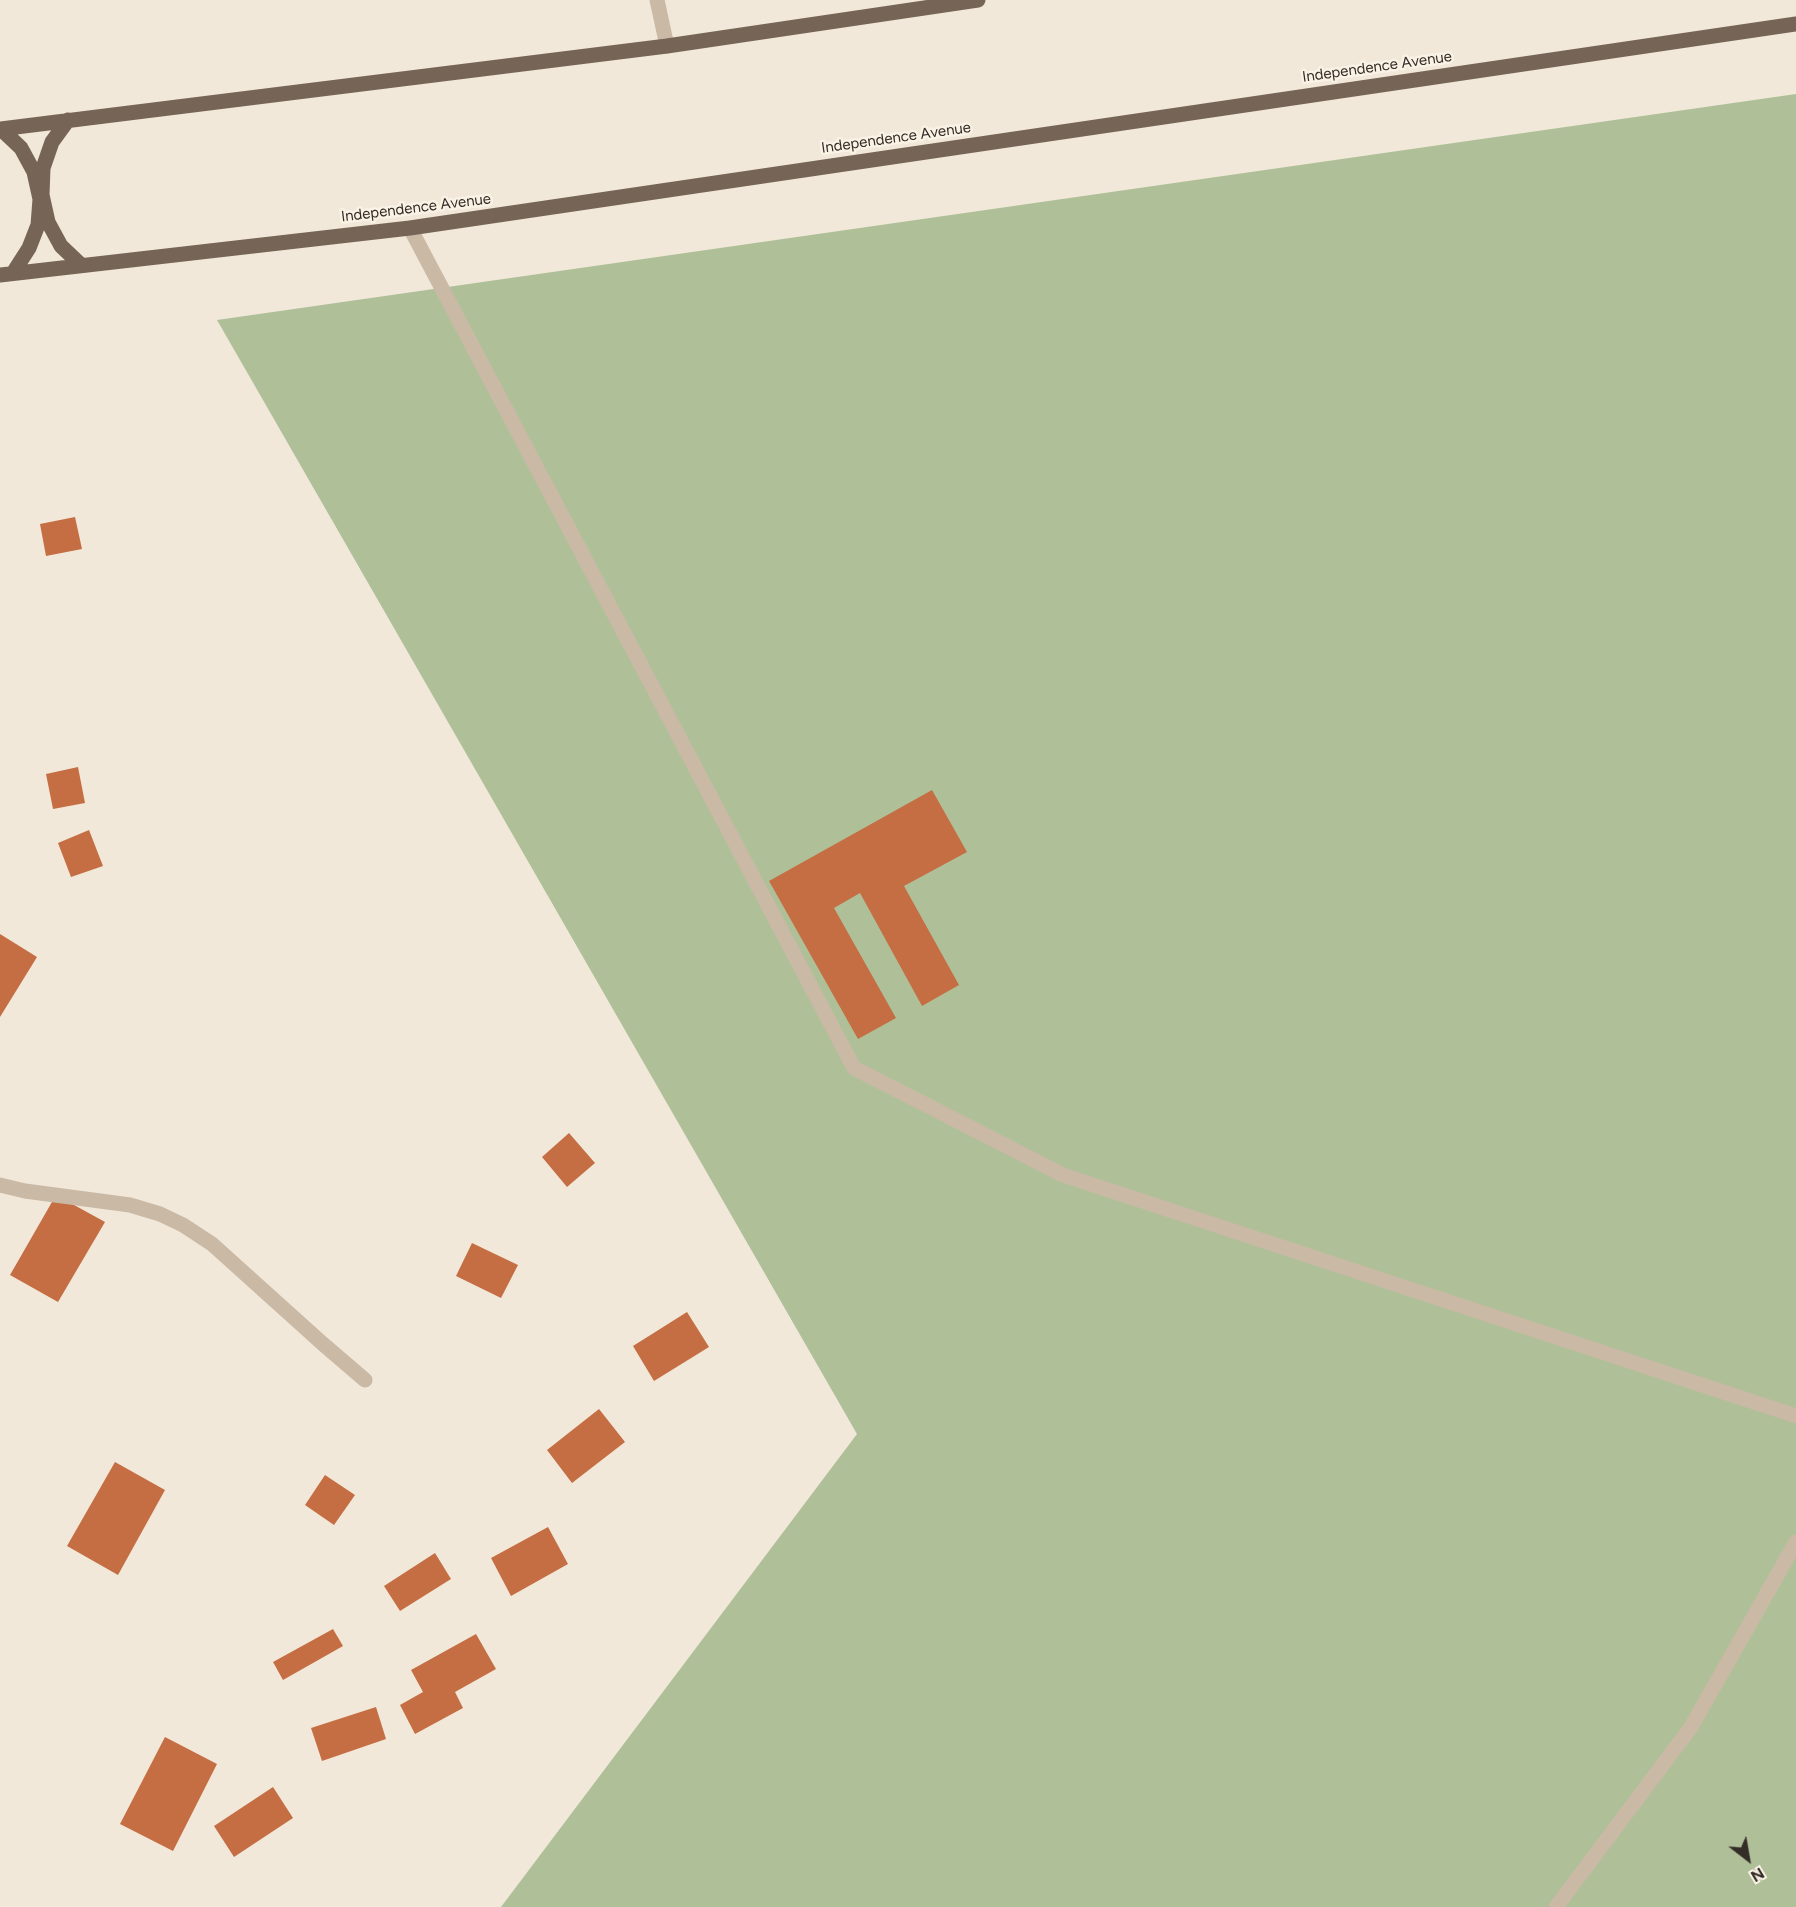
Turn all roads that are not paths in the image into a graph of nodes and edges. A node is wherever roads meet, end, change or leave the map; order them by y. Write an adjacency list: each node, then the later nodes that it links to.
1 (657, 0): 4 (lane)
2 (978, 0): 4 (main road)
3 (1796, 24): 7 (main road, Independence Avenue)
4 (667, 46): 5 (main road)
5 (68, 120): 6 (main road); 8 (main road)
6 (1, 129): 9 (main road)
7 (410, 228): 8 (main road, Independence Avenue); 12 (lane)
8 (81, 265): 9 (main road, Independence Avenue)
9 (6, 274)
10 (0, 1185): 11 (lane)
11 (365, 1380)
12 (1796, 1416)
13 (1796, 1542): 14 (lane)
14 (1556, 1907)

